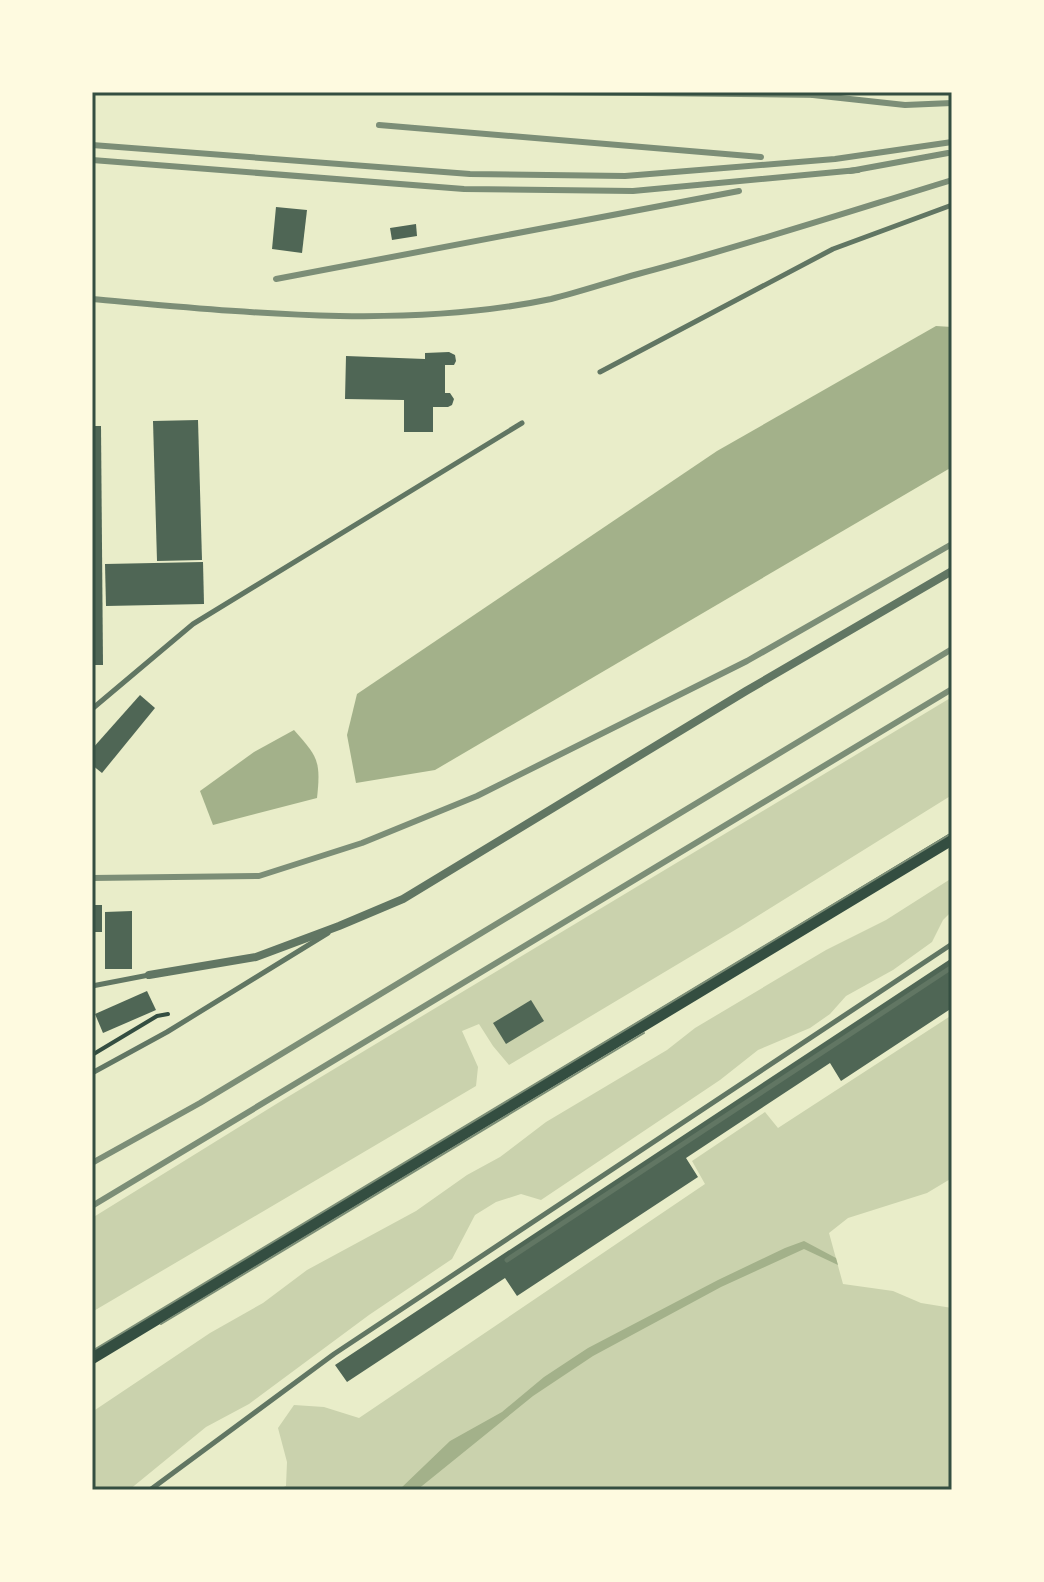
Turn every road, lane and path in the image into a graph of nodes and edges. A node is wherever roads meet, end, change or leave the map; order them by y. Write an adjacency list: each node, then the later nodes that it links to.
1 (952, 205): 2 (lane)
2 (600, 372)
3 (522, 423): 5 (lane)
4 (952, 571): 7 (street)
5 (92, 709)
6 (952, 839): 14 (main road)
7 (339, 926): 10 (street); 12 (lane)
8 (952, 944): 15 (lane)
9 (952, 967): 13 (lane)
10 (149, 975): 11 (lane)
11 (92, 986)
12 (92, 1073)
13 (507, 1260)
14 (92, 1358)
15 (150, 1490)

